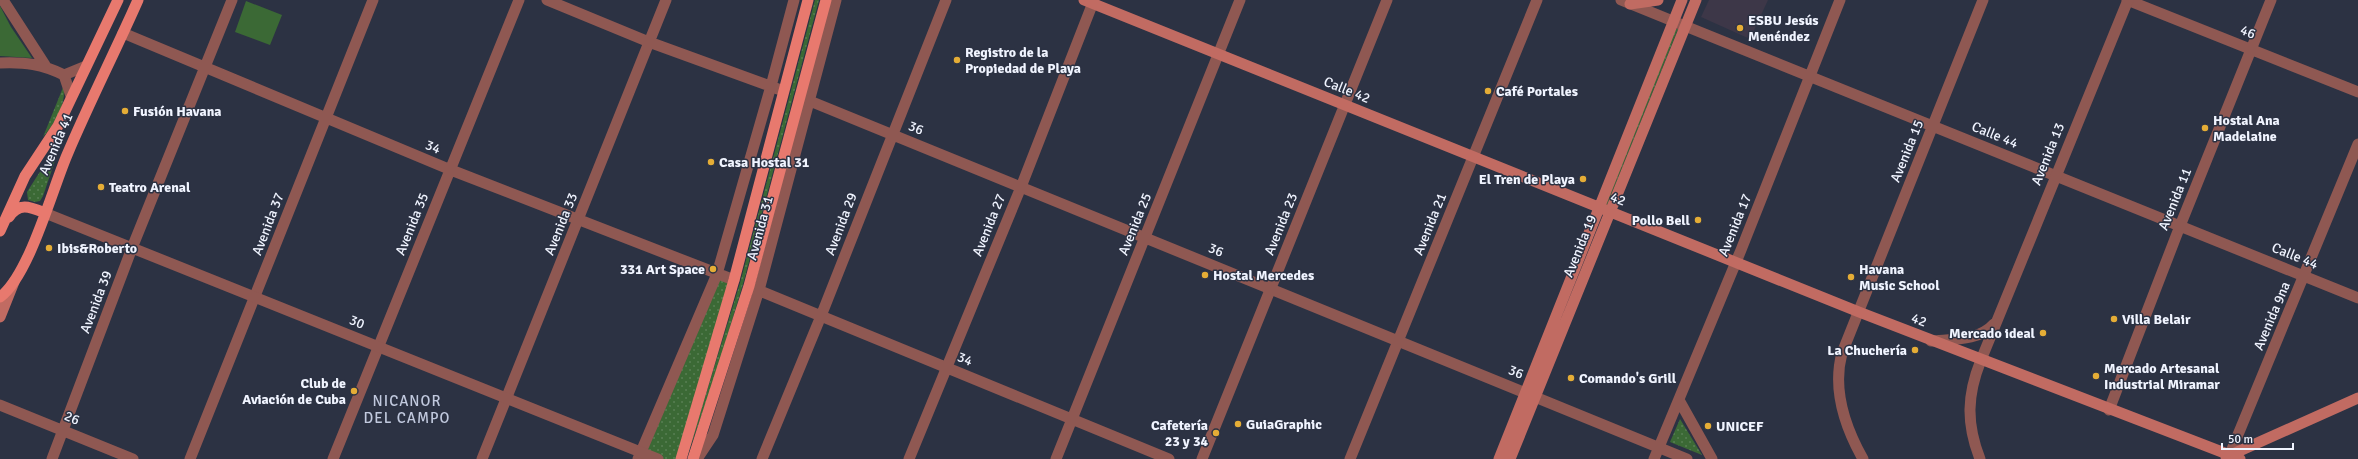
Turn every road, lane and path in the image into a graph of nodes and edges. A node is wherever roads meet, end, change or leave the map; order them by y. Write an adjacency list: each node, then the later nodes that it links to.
1 (3, 0): 33 (street)
2 (118, 0): 34 (main road, Avenida 41)
3 (138, 0): 28 (main road, Avenida 41)
4 (232, 0): 35 (street, Avenida 39)
5 (373, 0): 44 (street, Avenida 37)
6 (519, 0): 49 (street, Avenida 35)
7 (547, 0): 29 (street)
8 (666, 0): 29 (street, Avenida 33)
9 (794, 0): 38 (street, Avenida 31)
10 (808, 0): 39 (main road, Avenida 31)
11 (826, 0): 42 (main road, Avenida 31)
12 (836, 0): 42 (street, Avenida 31)
13 (946, 0): 46 (street, Avenida 29)
14 (1240, 0): 31 (street, Avenida 25)
15 (1387, 0): 43 (street, Avenida 23)
16 (1537, 0): 48 (street, Avenida 21)
17 (1658, 0): 25 (main road)
18 (1682, 0): 26 (main road, Avenida 19)
19 (1696, 0): 27 (main road, Avenida 19)
20 (1840, 0): 37 (street, Avenida 17)
21 (1984, 0): 45 (street, Avenida 15)
22 (2128, 0): 30 (street, 46); 50 (street, Avenida 13)
23 (2271, 0): 30 (street, Avenida 11)
24 (1090, 1): 31 (main road, Calle 42); 51 (street, Avenida 27)
25 (1625, 2): 26 (street, Calle 44)
26 (1673, 22): 27 (street, Calle 44); 52 (main road, Avenida 19)
27 (1685, 26): 37 (street, Calle 44); 53 (main road, Avenida 19)
28 (123, 33): 35 (street, 34); 54 (main road, Avenida 41)
29 (649, 42): 38 (street); 55 (street, Avenida 33)
30 (2252, 49): 40 (street, 46); 56 (street, Avenida 11)
31 (1218, 55): 43 (main road, Calle 42); 58 (street, Avenida 25)
32 (0, 63): 33 (street)
33 (45, 65): 36 (street)
34 (86, 66): 36 (street); 41 (main road, Avenida 41)
35 (205, 69): 44 (street, 34); 59 (street, Avenida 39)
36 (64, 75): 41 (street)
37 (1810, 77): 45 (street, Calle 44); 60 (street, Avenida 17)
38 (771, 86): 39 (street); 61 (street, Avenida 31)
39 (784, 91): 63 (main road, Avenida 31)
40 (2358, 92)
41 (71, 96): 57 (main road, Avenida 41)
42 (805, 99): 46 (street, 36); 65 (main road, Avenida 31)
43 (1345, 105): 48 (main road, Calle 42); 66 (street, Avenida 23)
44 (326, 119): 49 (street, 34); 68 (street, Avenida 37)
45 (1933, 126): 50 (street, Calle 44); 70 (street, Avenida 15)
46 (892, 134): 51 (street, 36); 71 (street, Avenida 29)
47 (2358, 144): 62 (street, Avenida 9na)
48 (1473, 157): 52 (main road, Calle 42); 75 (street, Avenida 21)
49 (451, 170): 55 (street, 34); 76 (street, Avenida 35)
50 (2055, 176): 56 (street, Calle 44); 73 (street, Avenida 13)
51 (1021, 187): 58 (street, 36); 78 (street, Avenida 27)
52 (1598, 208): 53 (main road, 42); 79 (main road, Avenida 19)
53 (1610, 212): 60 (main road, 42); 79 (main road, Avenida 19)
54 (45, 213): 57 (main road); 59 (street, 30); 64 (main road, Avenida 41)
55 (579, 220): 61 (street, 34); 81 (street, Avenida 33)
56 (2180, 226): 62 (street, Calle 44); 84 (street, Avenida 11)
57 (1, 229)
58 (1146, 238): 66 (street, 36); 85 (street, Avenida 25)
59 (132, 248): 68 (street, 30); 86 (street, Avenida 39)
60 (1736, 262): 70 (main road, 42); 82 (street, Avenida 17)
61 (717, 274): 63 (street, 34); 88 (street, Avenida 31)
62 (2304, 276): 69 (street, Calle 44); 89 (street, Avenida 9na)
63 (734, 280): 96 (main road, Avenida 31)
64 (8, 287): 67 (main road, Avenida 41); 72 (main road)
65 (754, 288): 71 (street, 34); 97 (main road, Avenida 31); 98 (street, Avenida 31)
66 (1271, 289): 75 (street, 36); 103 (street, Avenida 23)
67 (0, 297)
68 (256, 297): 76 (street, 30); 92 (street, Avenida 37)
69 (2358, 298)
70 (1859, 312): 74 (main road, 42); 110 (street, Avenida 15)
71 (821, 316): 78 (street, 34); 99 (street, Avenida 29)
72 (0, 317)
73 (1997, 321): 74 (street, Avenida 13); 77 (street, Avenida 13)
74 (1931, 340): 77 (main road, 42)
75 (1398, 341): 79 (street, 36); 104 (street, Avenida 21)
76 (378, 347): 81 (street, 30); 93 (street, Avenida 35)
77 (1981, 360): 84 (main road, 42); 111 (street, Avenida 13)
78 (947, 368): 85 (street, 34); 100 (street, Avenida 27)
79 (1530, 394): 87 (street, 36); 105 (main road, Avenida 19); 106 (main road, Avenida 19)
80 (2358, 398): 89 (main road)
81 (507, 399): 88 (street, 30); 94 (street, Avenida 33)
82 (1679, 400): 87 (street, Avenida 17); 109 (street)
83 (0, 406): 86 (street, 26)
84 (2109, 410): 89 (main road, 42)
85 (1071, 419): 101 (street, Avenida 25); 102 (street, 34)
86 (62, 430): 90 (street, Avenida 39); 91 (street, 26)
87 (1658, 447): 107 (street, Avenida 17); 108 (street, 36)
88 (639, 456): 95 (street, 30)
89 (2231, 457)
90 (52, 459)
91 (134, 459)
92 (190, 459)
93 (333, 459)
94 (482, 459)
95 (658, 459)
96 (681, 459)
97 (693, 459)
98 (697, 459)
99 (762, 459)
100 (909, 459)
101 (1056, 459)
102 (1169, 459)
103 (1202, 459)
104 (1350, 459)
105 (1499, 459)
106 (1510, 459)
107 (1654, 459)
108 (1687, 459)
109 (1712, 459)
110 (1863, 459)
111 (1980, 459)

